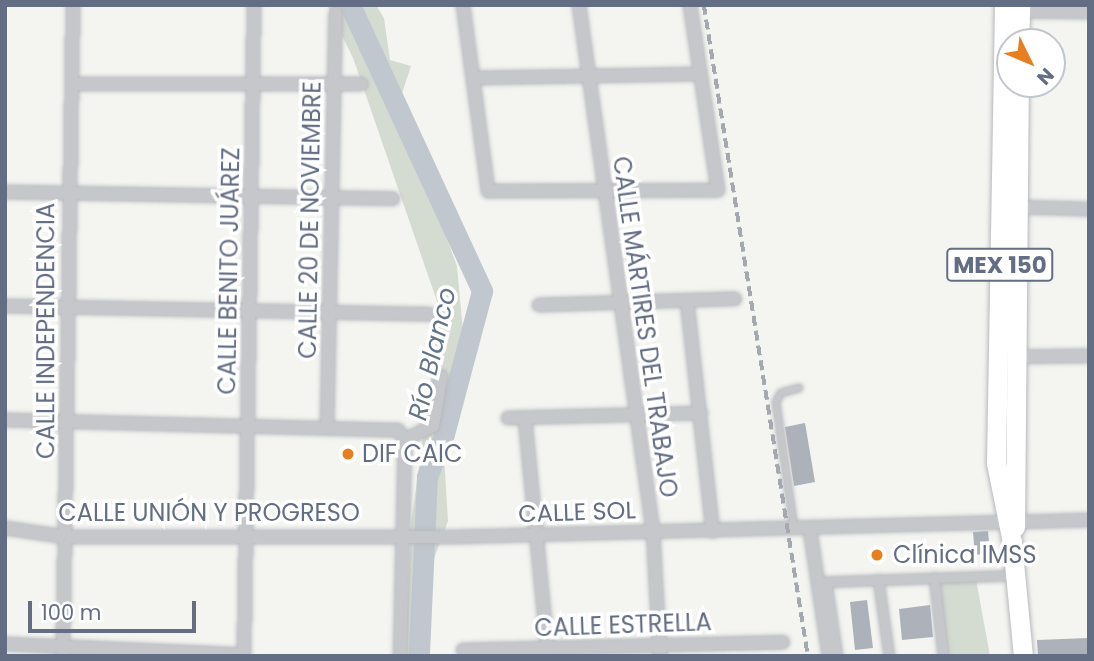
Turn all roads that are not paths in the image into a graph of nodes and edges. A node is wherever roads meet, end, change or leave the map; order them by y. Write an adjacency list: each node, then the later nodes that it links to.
1 (73, 5): 15 (street, CALLE INDEPENDENCIA)
2 (254, 5): 13 (street, CALLE BENITO JUÁREZ)
3 (463, 5): 12 (street)
4 (579, 5): 11 (street, CALLE MÁRTIRES DEL TRABAJO)
5 (690, 5): 10 (street)
6 (1012, 8): 7 (street); 9 (main road); 24 (main road, MEX 150)
7 (1089, 12)
8 (336, 14): 14 (street, CALLE 20 DE NOVIEMBRE)
9 (1016, 28)
10 (699, 74): 11 (street); 18 (street)
11 (589, 76): 12 (street); 18 (street, CALLE MÁRTIRES DEL TRABAJO)
12 (473, 78): 18 (street)
13 (253, 80): 14 (street); 15 (street); 21 (street, CALLE BENITO JUÁREZ)
14 (334, 81): 16 (street); 22 (street, CALLE 20 DE NOVIEMBRE)
15 (72, 84): 20 (street, CALLE INDEPENDENCIA)
16 (361, 84)
17 (1018, 98): 24 (main road, MEX 150)
18 (604, 188): 28 (street, CALLE MÁRTIRES DEL TRABAJO)
19 (5, 192): 20 (street)
20 (66, 192): 21 (street); 31 (street, CALLE INDEPENDENCIA)
21 (251, 195): 22 (street); 32 (street, CALLE BENITO JUÁREZ)
22 (332, 197): 23 (street); 33 (street, CALLE 20 DE NOVIEMBRE)
23 (393, 199)
24 (1010, 207): 25 (street); 35 (main road, MEX 150); 50 (main road, MEX 150)
25 (1089, 209)
26 (735, 299): 27 (street)
27 (687, 301): 28 (street); 39 (street)
28 (619, 302): 29 (street); 40 (street, CALLE MÁRTIRES DEL TRABAJO)
29 (539, 305)
30 (5, 306): 31 (street)
31 (66, 307): 32 (street); 43 (street, CALLE INDEPENDENCIA)
32 (249, 309): 33 (street); 45 (street, CALLE BENITO JUÁREZ)
33 (329, 310): 34 (street); 46 (street, CALLE 20 DE NOVIEMBRE)
34 (430, 314)
35 (1013, 356): 36 (street); 50 (main road, MEX 150)
36 (1089, 356)
37 (441, 377): 47 (street)
38 (799, 388): 51 (lane)
39 (701, 413): 40 (street); 54 (street)
40 (637, 416): 42 (street); 53 (street, CALLE MÁRTIRES DEL TRABAJO)
41 (508, 418): 42 (street)
42 (525, 419): 55 (street)
43 (69, 421): 44 (street); 45 (street); 57 (street, CALLE INDEPENDENCIA)
44 (6, 422)
45 (248, 425): 46 (street); 58 (street, CALLE BENITO JUÁREZ)
46 (327, 427): 47 (street)
47 (404, 437): 56 (street)
48 (1089, 520): 50 (street, CALLE SOL)
49 (5, 528): 57 (street, CALLE UNIÓN Y PROGRESO)
50 (1011, 529): 52 (street, CALLE SOL); 59 (main road, MEX 150)
51 (790, 530): 52 (street, CALLE SOL); 54 (street, CALLE SOL)
52 (810, 530): 62 (street)
53 (653, 531): 54 (street, CALLE SOL); 55 (street, CALLE SOL); 66 (street, CALLE MÁRTIRES DEL TRABAJO)
54 (713, 532)
55 (538, 533): 56 (street, CALLE SOL); 67 (street)
56 (407, 535): 58 (street, CALLE UNIÓN Y PROGRESO); 70 (street)
57 (66, 537): 58 (street, CALLE UNIÓN Y PROGRESO); 68 (street, CALLE INDEPENDENCIA)
58 (248, 538): 69 (street, CALLE BENITO JUÁREZ)
59 (1015, 575): 60 (street); 75 (main road, MEX 150)
60 (934, 577): 61 (street); 74 (street)
61 (878, 579): 62 (street); 73 (street)
62 (822, 582): 71 (street); 72 (street)
63 (783, 642): 66 (street, CALLE ESTRELLA)
64 (5, 644): 68 (street)
65 (463, 650): 67 (street, CALLE ESTRELLA)
66 (660, 650): 67 (street, CALLE ESTRELLA)
67 (547, 652)
68 (63, 653): 69 (street)
69 (244, 656)
70 (400, 656)
71 (829, 656)
72 (837, 656)
73 (889, 656)
74 (943, 656)
75 (1023, 656)

